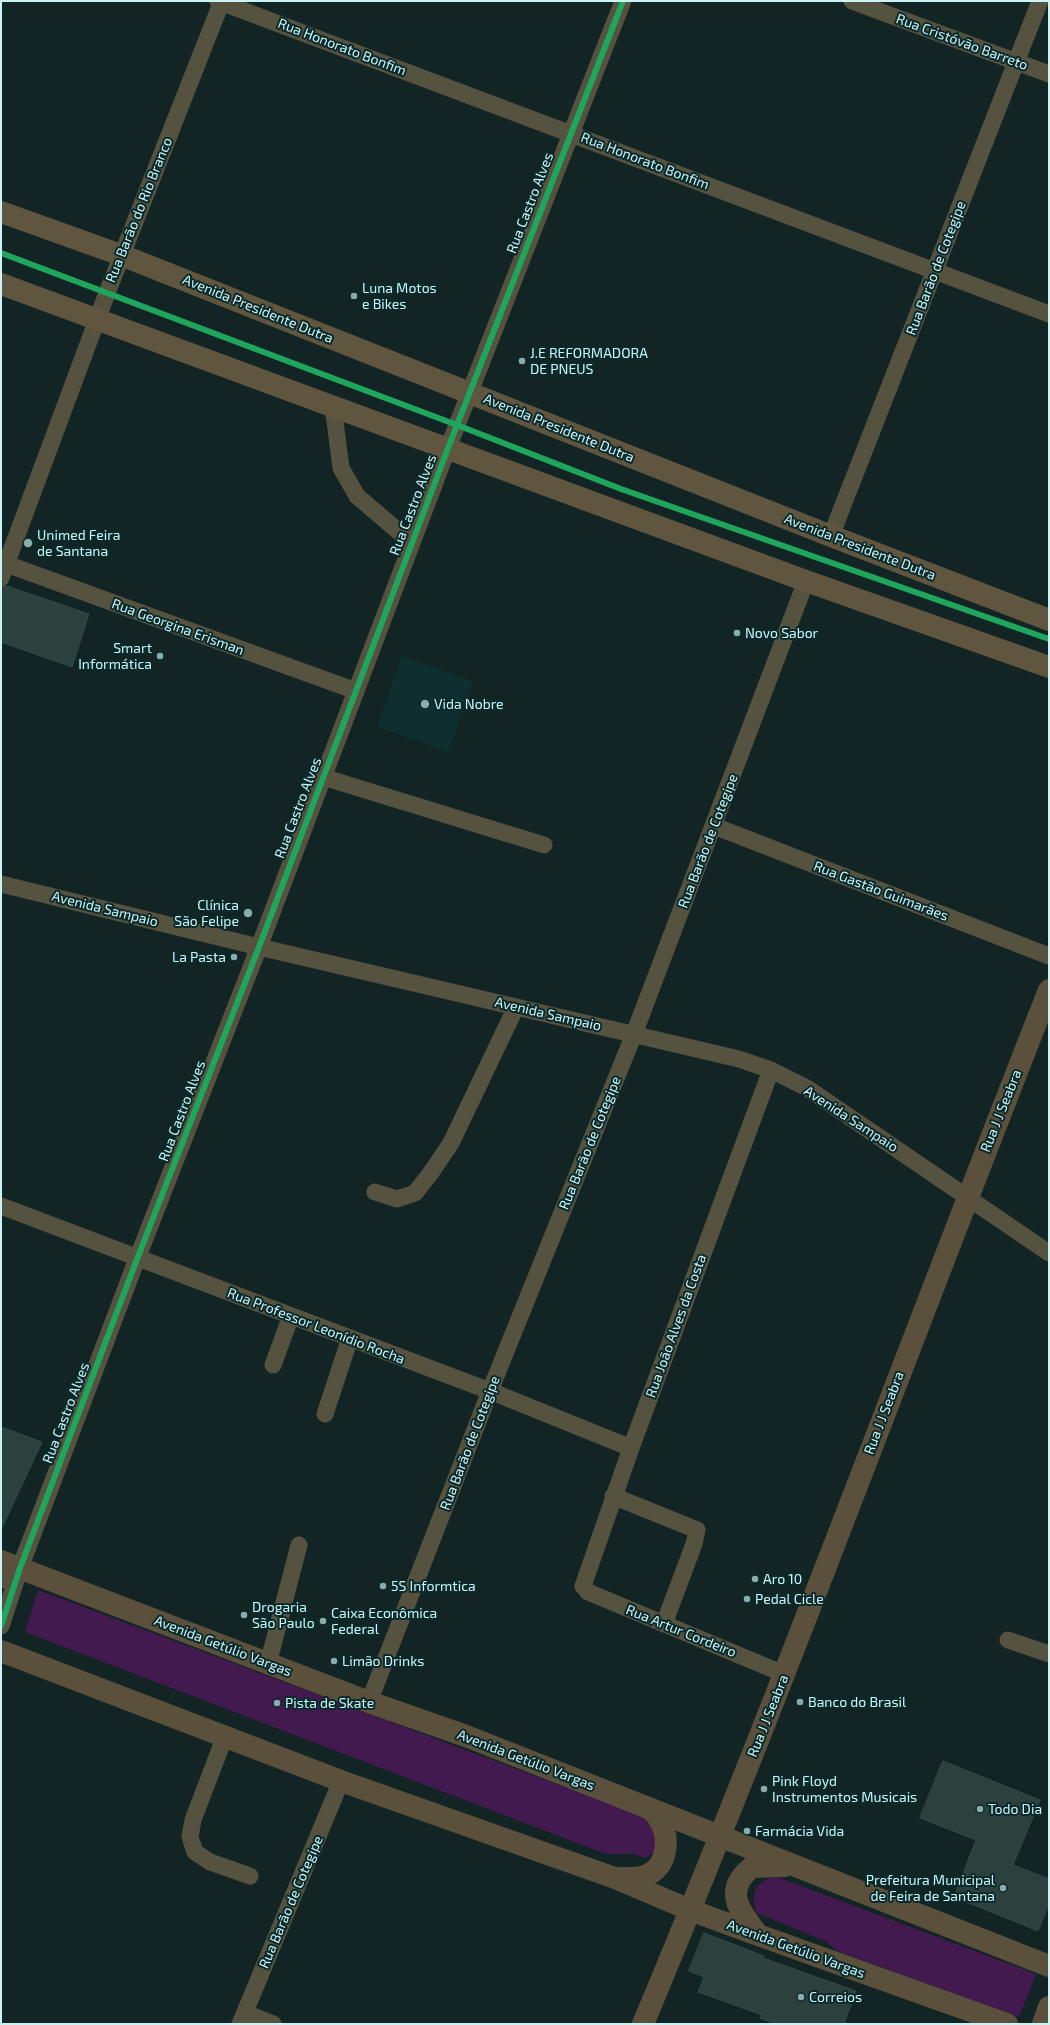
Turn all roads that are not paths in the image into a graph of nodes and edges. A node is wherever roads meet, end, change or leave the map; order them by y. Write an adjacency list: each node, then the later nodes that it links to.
1 (221, 1): 7 (street, Rua Honorato Bonfim); 9 (street, Rua Barão do Rio Branco)
2 (622, 1): 7 (street, Rua Castro Alves)
3 (852, 1): 5 (street, Rua Cristóvão Barreto)
4 (1040, 1): 5 (street, Rua Barão de Cotegipe)
5 (1016, 62): 6 (street, Rua Cristóvão Barreto); 10 (street, Rua Barão de Cotegipe)
6 (1049, 74)
7 (570, 133): 10 (street, Rua Honorato Bonfim); 14 (street, Rua Castro Alves)
8 (1, 212): 9 (highway, Avenida Presidente Dutra)
9 (121, 255): 13 (street, Rua Barão do Rio Branco); 14 (highway, Avenida Presidente Dutra)
10 (935, 272): 12 (street, Rua Honorato Bonfim); 17 (street, Rua Barão de Cotegipe)
11 (1, 284): 13 (highway)
12 (1049, 314)
13 (97, 320): 15 (highway); 19 (street, Rua Barão do Rio Branco)
14 (470, 392): 16 (street, Rua Castro Alves); 17 (highway, Avenida Presidente Dutra)
15 (332, 406): 16 (highway); 18 (street)
16 (448, 448): 18 (street, Rua Castro Alves); 20 (highway)
17 (831, 536): 21 (highway, Avenida Presidente Dutra)
18 (412, 543): 23 (street, Rua Castro Alves)
19 (3, 568): 23 (street, Rua Georgina Erisman)
20 (806, 581): 22 (highway); 25 (street, Rua Barão de Cotegipe)
21 (1049, 620)
22 (1049, 666)
23 (356, 691): 24 (street, Rua Castro Alves)
24 (323, 776): 26 (street); 28 (street, Rua Castro Alves)
25 (714, 826): 29 (street, Rua Gastão Guimarães); 32 (street, Rua Barão de Cotegipe)
26 (544, 845)
27 (1, 884): 28 (street, Avenida Sampaio)
28 (259, 948): 31 (street, Avenida Sampaio); 38 (street, Rua Castro Alves)
29 (1049, 956)
30 (1049, 990): 35 (main road, Rua J J Seabra)
31 (516, 1007): 32 (street, Avenida Sampaio); 34 (street)
32 (634, 1034): 33 (street, Avenida Sampaio); 42 (street, Rua Barão de Cotegipe)
33 (770, 1070): 35 (street, Avenida Sampaio); 44 (street, Rua João Alves da Costa)
34 (375, 1192)
35 (967, 1198): 37 (street, Avenida Sampaio); 56 (main road, Rua J J Seabra)
36 (1, 1206): 38 (street, Rua Professor Leonídio Rocha)
37 (1049, 1253)
38 (137, 1259): 39 (street, Rua Professor Leonídio Rocha); 47 (street, Rua Castro Alves)
39 (291, 1316): 40 (street, Rua Professor Leonídio Rocha); 41 (street)
40 (350, 1338): 42 (street, Rua Professor Leonídio Rocha); 43 (street)
41 (273, 1365)
42 (490, 1391): 44 (street, Rua Professor Leonídio Rocha); 57 (street, Rua Barão de Cotegipe)
43 (325, 1414)
44 (630, 1448): 45 (street, Rua João Alves da Costa)
45 (613, 1496): 49 (street, Rua João Alves da Costa); 50 (street)
46 (299, 1545): 55 (street)
47 (10, 1565): 48 (street); 51 (street, Rua Castro Alves); 55 (main road, Avenida Getúlio Vargas)
48 (1, 1580)
49 (583, 1583): 50 (street, Rua Artur Cordeiro)
50 (664, 1624): 56 (street, Rua Artur Cordeiro)
51 (1, 1626)
52 (1008, 1640): 54 (street)
53 (1, 1651): 58 (main road, Avenida Getúlio Vargas)
54 (1049, 1654)
55 (268, 1664): 57 (main road, Avenida Getúlio Vargas)
56 (784, 1674): 61 (main road, Rua J J Seabra)
57 (370, 1702): 60 (main road, Avenida Getúlio Vargas)
58 (225, 1736): 59 (main road, Avenida Getúlio Vargas); 63 (street)
59 (341, 1781): 64 (main road, Avenida Getúlio Vargas); 69 (street, Rua Barão de Cotegipe)
60 (649, 1808): 61 (main road, Avenida Getúlio Vargas); 64 (main road)
61 (719, 1837): 62 (main road, Avenida Getúlio Vargas); 65 (main road, Rua J J Seabra)
62 (791, 1866): 66 (main road); 67 (main road, Avenida Getúlio Vargas)
63 (250, 1876)
64 (615, 1878): 65 (main road, Avenida Getúlio Vargas)
65 (690, 1910): 66 (main road, Avenida Getúlio Vargas); 71 (main road, Rua J J Seabra)
66 (758, 1935): 72 (main road, Avenida Getúlio Vargas)
67 (1049, 1966)
68 (1049, 2007): 73 (main road)
69 (243, 2018): 70 (street)
70 (273, 2024)
71 (643, 2024)
72 (1007, 2024)
73 (1042, 2024)

